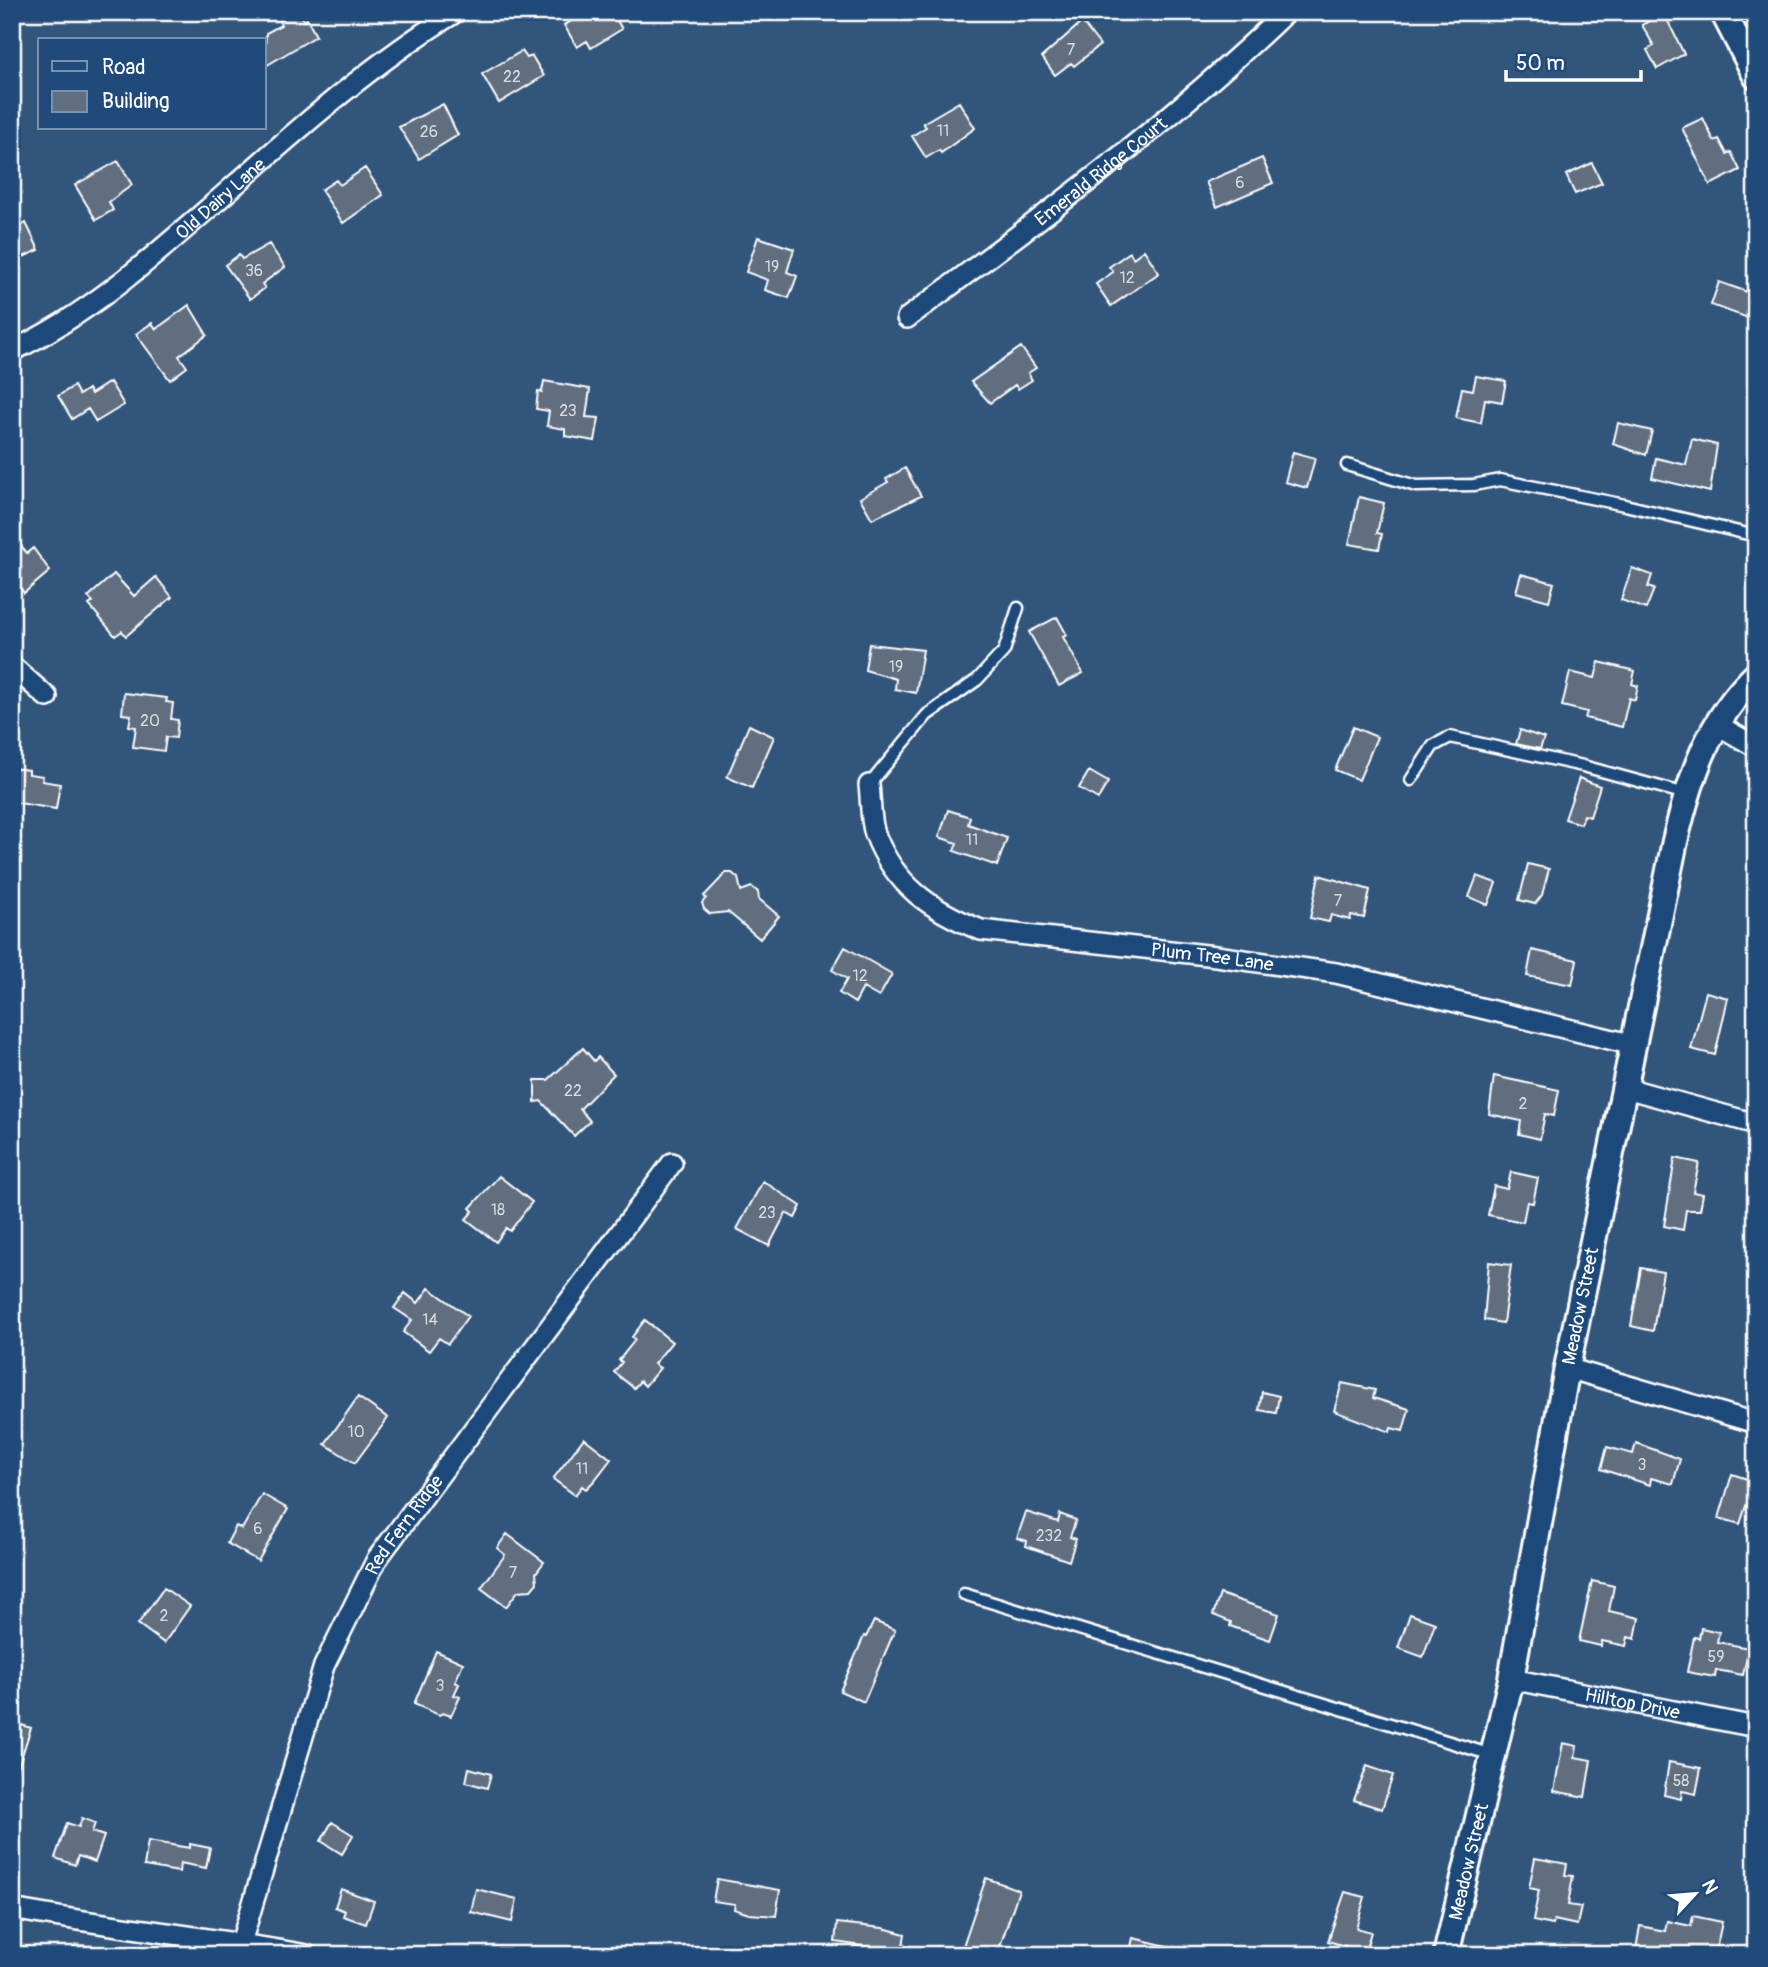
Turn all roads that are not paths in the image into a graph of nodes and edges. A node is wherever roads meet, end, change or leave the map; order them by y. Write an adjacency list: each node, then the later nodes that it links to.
1 (456, 12): 6 (street, Old Dairy Lane)
2 (1286, 12): 5 (street, Emerald Ridge Court)
3 (1723, 12): 4 (street)
4 (1756, 76)
5 (907, 317)
6 (12, 351)
7 (1347, 465): 8 (lane)
8 (1756, 536)
9 (1018, 608): 16 (lane)
10 (12, 666): 12 (street)
11 (1756, 675): 13 (street, Meadow Street)
12 (47, 697)
13 (1716, 724): 14 (street); 17 (street, Meadow Street)
14 (1756, 747)
15 (1411, 780): 17 (lane)
16 (869, 785): 18 (street, Plum Tree Lane)
17 (1686, 794): 18 (street, Meadow Street)
18 (1634, 1045): 19 (street, Meadow Street)
19 (1626, 1088): 20 (street); 22 (street, Meadow Street)
20 (1756, 1124)
21 (672, 1163): 29 (street, Red Fern Ridge)
22 (1567, 1368): 23 (street); 25 (street, Meadow Street)
23 (1756, 1423)
24 (964, 1594): 27 (lane)
25 (1511, 1679): 26 (street, Hilltop Drive); 27 (street, Meadow Street)
26 (1756, 1727)
27 (1493, 1755): 31 (street, Meadow Street)
28 (12, 1909): 29 (street)
29 (241, 1943): 30 (street)
30 (307, 1955)
31 (1446, 1955)

